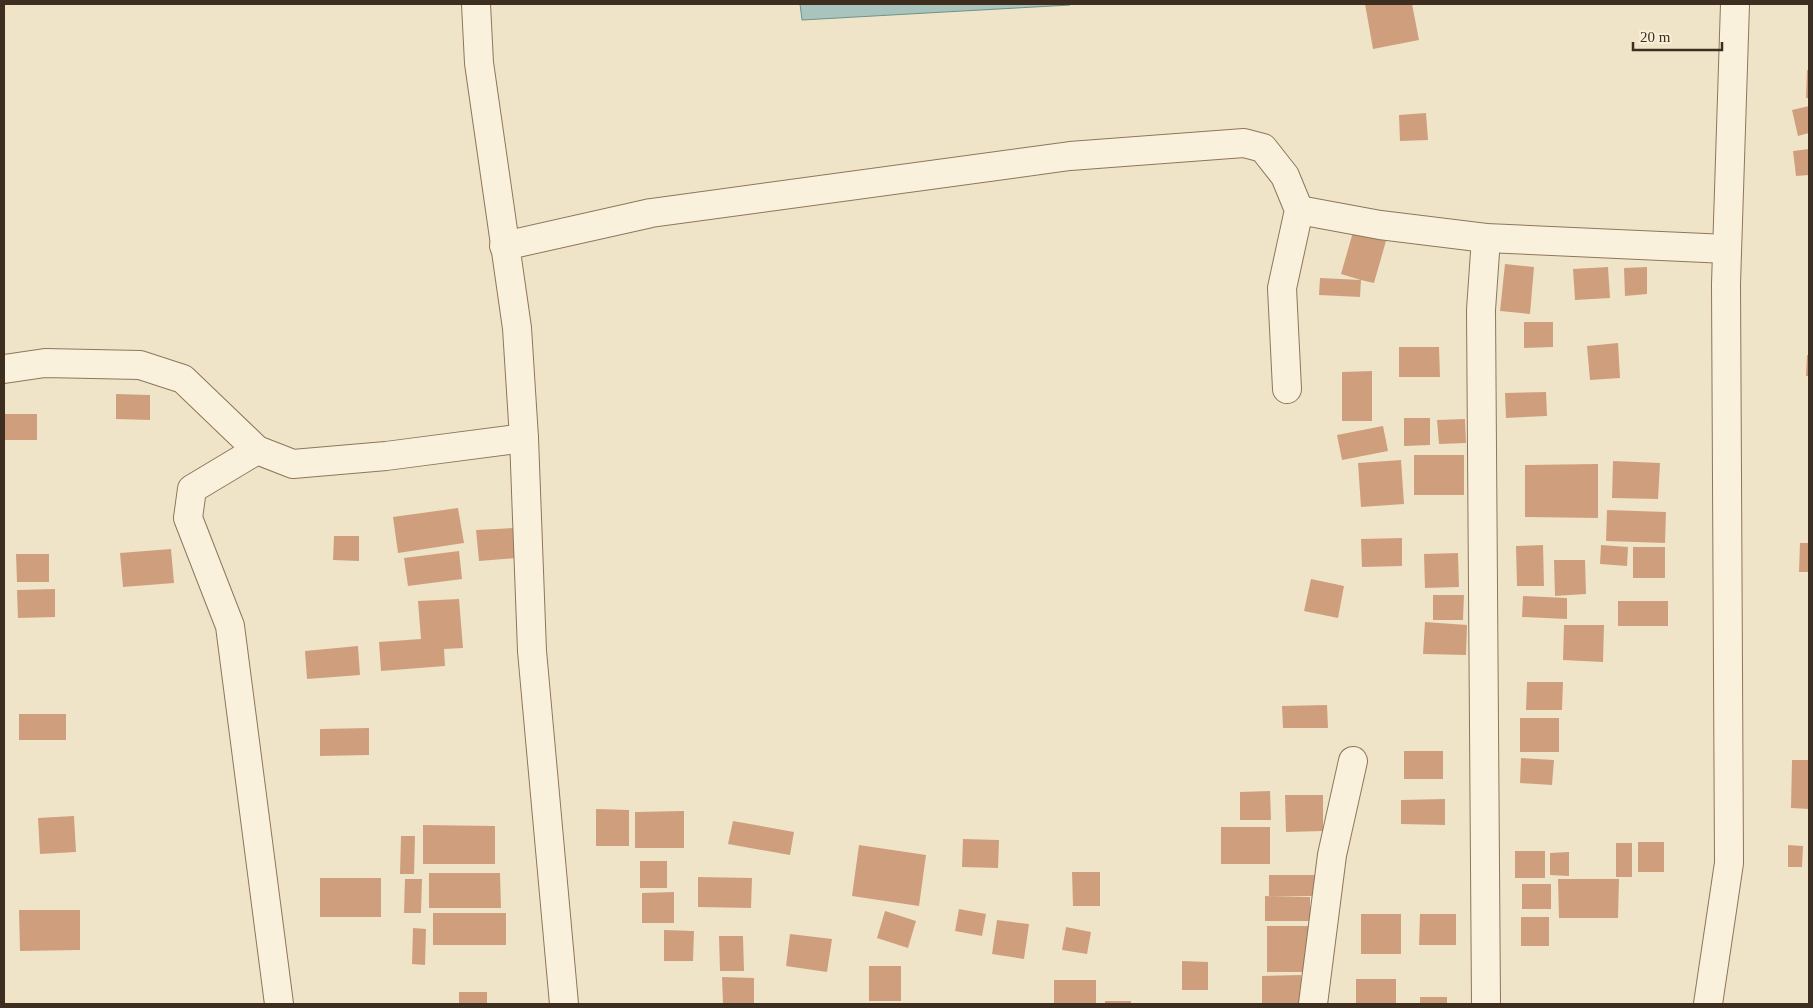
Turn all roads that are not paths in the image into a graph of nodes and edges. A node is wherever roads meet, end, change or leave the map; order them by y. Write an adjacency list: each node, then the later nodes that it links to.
1 (476, 4): 5 (street)
2 (1735, 4): 6 (street)
3 (1299, 210): 4 (street); 5 (street); 8 (street)
4 (1486, 238): 6 (street); 15 (street)
5 (504, 246): 9 (street)
6 (1727, 249): 16 (street)
7 (4, 369): 10 (street)
8 (1287, 389)
9 (524, 438): 10 (street); 13 (street)
10 (257, 450): 12 (street)
11 (1353, 762): 14 (street)
12 (279, 1004)
13 (564, 1004)
14 (1313, 1004)
15 (1486, 1004)
16 (1708, 1004)

